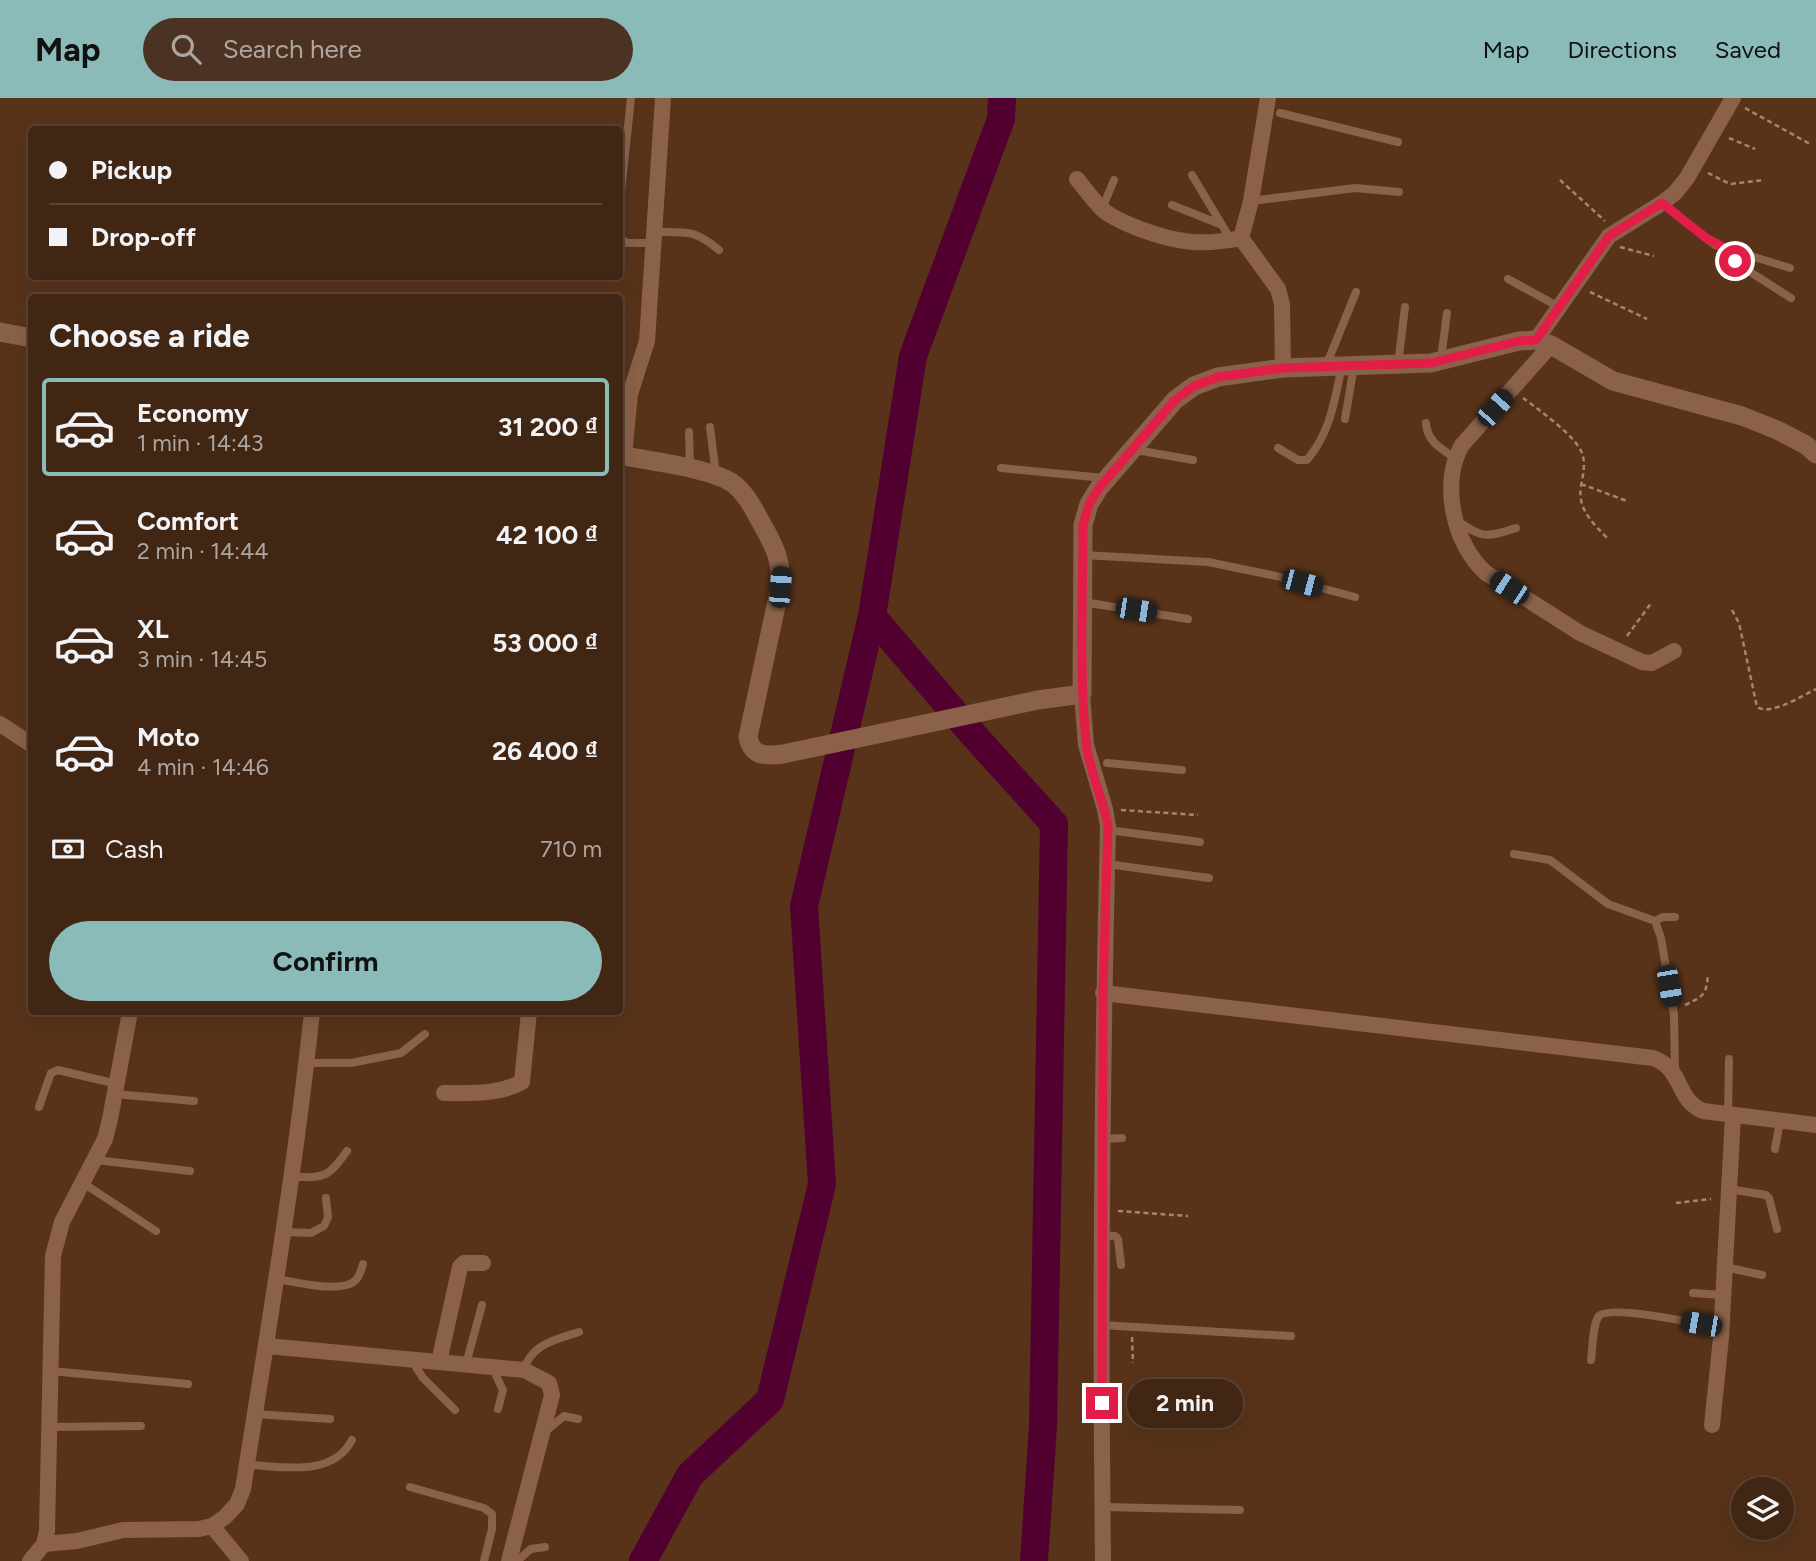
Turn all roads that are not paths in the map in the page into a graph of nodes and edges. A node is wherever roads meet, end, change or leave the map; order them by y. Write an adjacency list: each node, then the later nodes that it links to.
1 (631, 98): 6 (lane)
2 (663, 98): 16 (street)
3 (1732, 99): 12 (street)
4 (1271, 108): 5 (lane); 11 (street)
5 (1398, 142)
6 (623, 173)
7 (1192, 175): 15 (lane)
8 (1077, 179): 14 (street)
9 (1114, 180): 14 (lane)
10 (1399, 192): 11 (lane)
11 (1251, 201): 17 (street)
12 (1662, 203): 19 (lane); 26 (street)
13 (1172, 205): 15 (lane)
14 (1102, 209): 17 (street)
15 (1222, 225): 17 (lane)
16 (655, 237): 18 (lane); 20 (lane); 40 (street)
17 (1236, 239): 34 (street)
18 (623, 240)
19 (1727, 249): 21 (lane); 24 (lane)
20 (719, 250)
21 (1790, 268)
22 (1508, 279): 26 (lane)
23 (1356, 292): 33 (lane)
24 (1791, 298)
25 (1405, 307): 32 (lane)
26 (1559, 307): 30 (street)
27 (1447, 313): 31 (lane)
28 (0, 332): 29 (main road)
29 (28, 337)
30 (1544, 342): 31 (main road); 39 (main road); 44 (street)
31 (1440, 362): 32 (main road)
32 (1398, 365): 33 (main road)
33 (1340, 366): 34 (main road); 35 (lane); 41 (lane)
34 (1283, 368): 42 (main road)
35 (1345, 419)
36 (1426, 423): 44 (lane)
37 (710, 427): 48 (lane)
38 (689, 432): 47 (lane)
39 (1813, 445)
40 (623, 448)
41 (1278, 448)
42 (1133, 449): 45 (lane); 49 (main road)
43 (623, 456): 47 (main road)
44 (1455, 457): 50 (street)
45 (1193, 460)
46 (1002, 468): 49 (lane)
47 (690, 470): 48 (main road)
48 (716, 475): 57 (main road)
49 (1107, 478): 52 (main road)
50 (1455, 519): 51 (lane); 56 (street)
51 (1516, 528)
52 (1083, 555): 53 (lane); 54 (main road)
53 (1355, 597)
54 (1083, 601): 55 (lane); 57 (main road)
55 (1188, 619)
56 (1674, 651)
57 (1082, 694): 62 (street)
58 (0, 724): 59 (street)
59 (28, 742)
60 (1107, 763): 61 (lane)
61 (1182, 770)
62 (1108, 830): 63 (lane); 65 (street)
63 (1200, 842)
64 (1514, 854): 68 (lane)
65 (1107, 864): 66 (lane); 69 (street)
66 (1209, 878)
67 (1675, 917): 68 (lane)
68 (1655, 920): 76 (lane)
69 (1103, 993): 76 (street); 85 (street)
70 (129, 1015): 77 (street)
71 (312, 1015): 75 (street)
72 (529, 1015): 78 (street)
73 (425, 1034): 75 (lane)
74 (1729, 1059): 81 (lane)
75 (307, 1063): 90 (street)
76 (1675, 1072): 81 (street)
77 (116, 1089): 79 (lane); 80 (lane); 88 (street)
78 (444, 1093)
79 (194, 1101)
80 (38, 1107)
81 (1731, 1116): 82 (street); 92 (street)
82 (1780, 1121): 83 (street); 86 (lane)
83 (1816, 1125)
84 (1122, 1138): 85 (lane)
85 (1102, 1139): 97 (street)
86 (1775, 1149)
87 (346, 1151): 90 (lane)
88 (96, 1160): 89 (lane); 91 (street)
89 (190, 1171)
90 (292, 1177): 96 (street)
91 (83, 1184): 95 (lane); 118 (street)
92 (1729, 1193): 94 (lane); 101 (street)
93 (326, 1198): 96 (lane)
94 (1777, 1229)
95 (156, 1231)
96 (284, 1232): 103 (street)
97 (1101, 1235): 100 (lane); 107 (street)
98 (483, 1263): 114 (street)
99 (363, 1264): 103 (lane)
100 (1121, 1265)
101 (1725, 1267): 102 (lane); 105 (street)
102 (1762, 1275)
103 (276, 1279): 111 (street)
104 (1693, 1293): 105 (lane)
105 (1723, 1296): 108 (street)
106 (482, 1305): 115 (lane)
107 (1101, 1325): 110 (lane); 132 (street)
108 (1721, 1328): 113 (lane); 125 (street)
109 (579, 1332): 117 (lane)
110 (1292, 1336)
111 (267, 1346): 112 (street); 122 (street)
112 (411, 1359): 114 (street); 121 (lane)
113 (1591, 1360)
114 (439, 1362): 115 (street)
115 (466, 1364): 116 (street)
116 (492, 1367): 117 (street); 120 (lane)
117 (524, 1370): 128 (street)
118 (51, 1371): 119 (lane); 127 (street)
119 (188, 1384)
120 (498, 1409)
121 (455, 1410)
122 (255, 1414): 123 (lane); 130 (street)
123 (330, 1419)
124 (578, 1419): 128 (lane)
125 (1712, 1424)
126 (141, 1426): 127 (lane)
127 (50, 1427): 135 (street)
128 (541, 1436): 140 (street)
129 (352, 1440): 130 (lane)
130 (246, 1465): 134 (street)
131 (410, 1487): 139 (lane)
132 (1103, 1507): 133 (lane); 142 (street)
133 (1240, 1510)
134 (212, 1526): 135 (street); 138 (street)
135 (44, 1544): 137 (street)
136 (545, 1547): 141 (lane)
137 (30, 1561)
138 (241, 1561)
139 (484, 1561)
140 (509, 1561)
141 (517, 1561)
142 (1104, 1561)

